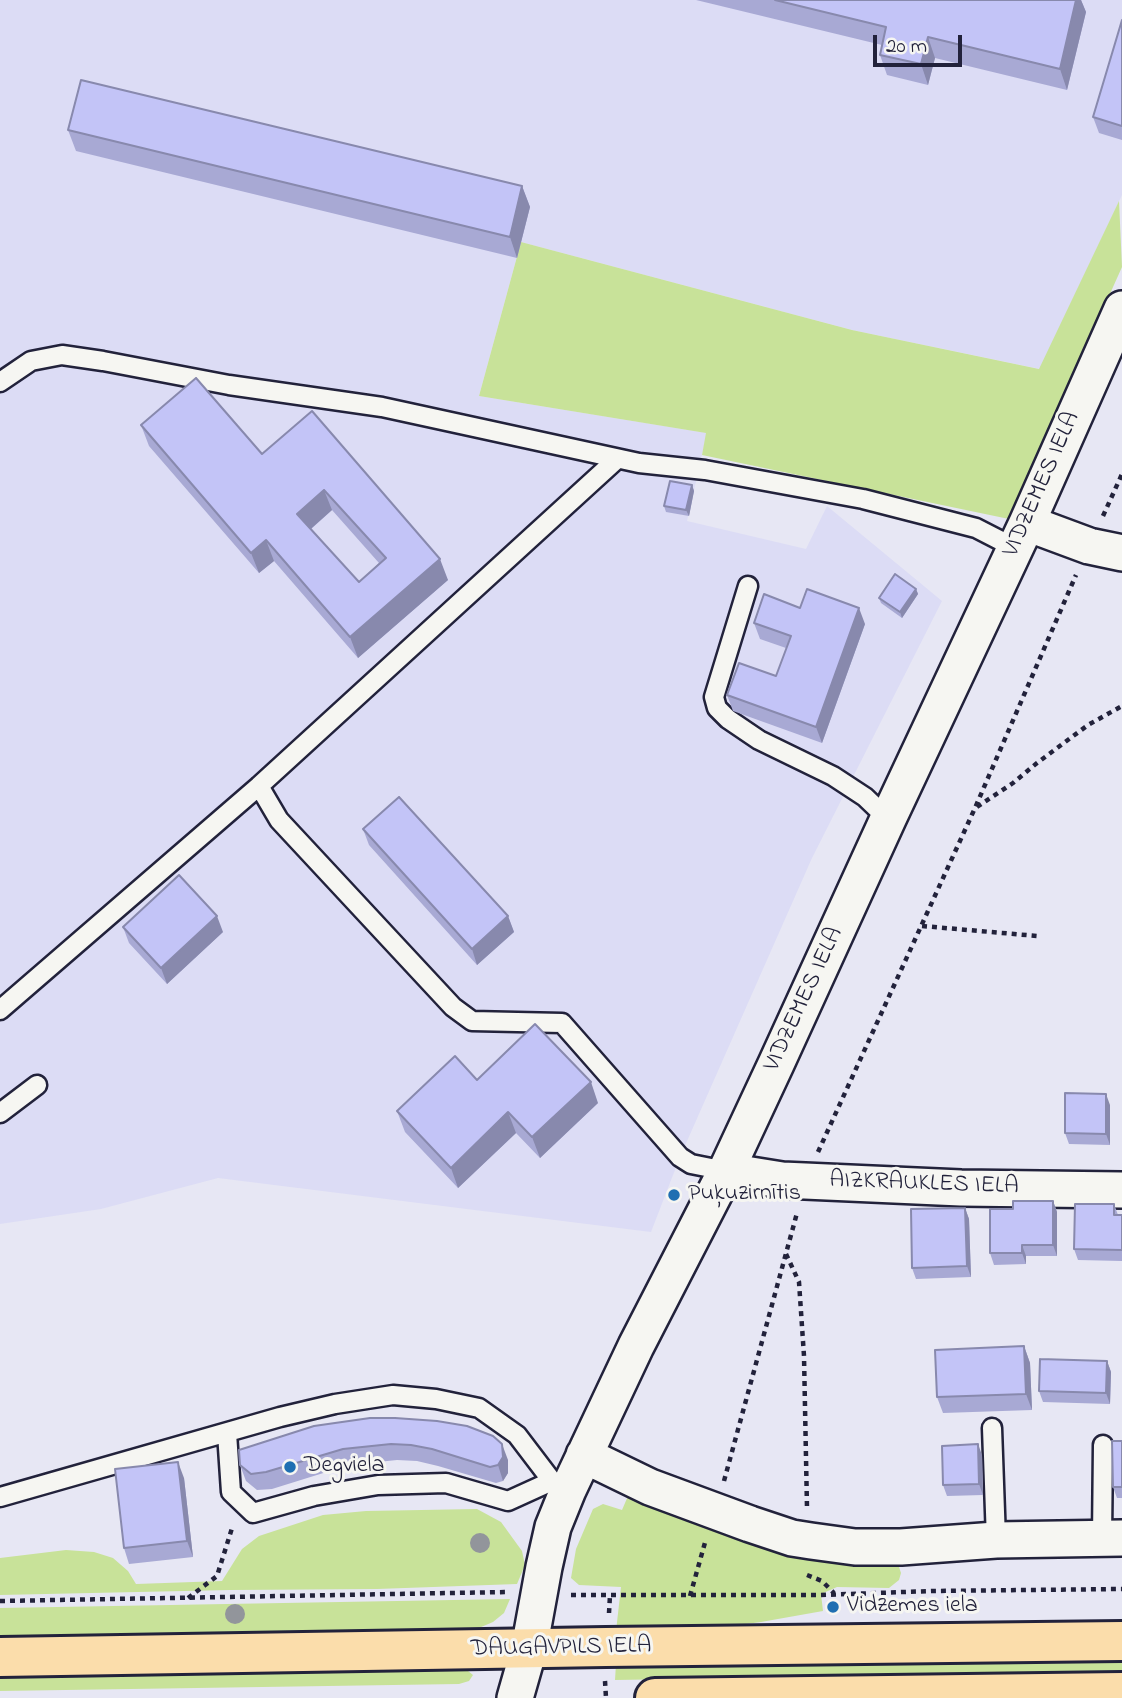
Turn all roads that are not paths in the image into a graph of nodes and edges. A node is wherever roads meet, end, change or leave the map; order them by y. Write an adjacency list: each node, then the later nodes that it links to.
1 (1119, 322): 4 (street, VIDZEMES IELA)
2 (0, 382): 3 (lane)
3 (617, 459): 4 (lane); 7 (lane)
4 (1021, 536): 5 (street); 8 (street, VIDZEMES IELA)
5 (1105, 550)
6 (748, 586): 8 (lane)
7 (259, 786): 9 (lane); 12 (lane)
8 (888, 819): 12 (street, VIDZEMES IELA)
9 (0, 1010)
10 (37, 1085): 11 (lane)
11 (0, 1113)
12 (726, 1171): 13 (street, AIZKRAUKLES IELA); 17 (street, VIDZEMES IELA)
13 (1122, 1190)
14 (992, 1428): 21 (lane)
15 (227, 1433): 18 (lane); 18 (lane); 19 (lane)
16 (1103, 1445): 20 (lane)
17 (584, 1455): 18 (street, VIDZEMES IELA); 21 (street)
18 (560, 1485): 23 (street, VIDZEMES IELA)
19 (0, 1497)
20 (1112, 1538): 21 (street)
21 (996, 1540)
22 (1122, 1641): 23 (highway, DAUGAVPILS IELA)
23 (529, 1649): 24 (highway, DAUGAVPILS IELA); 26 (street, VIDZEMES IELA)
24 (0, 1657)
25 (1122, 1692): 27 (highway, DAUGAVPILS IELA)
26 (515, 1698)
27 (655, 1698)

